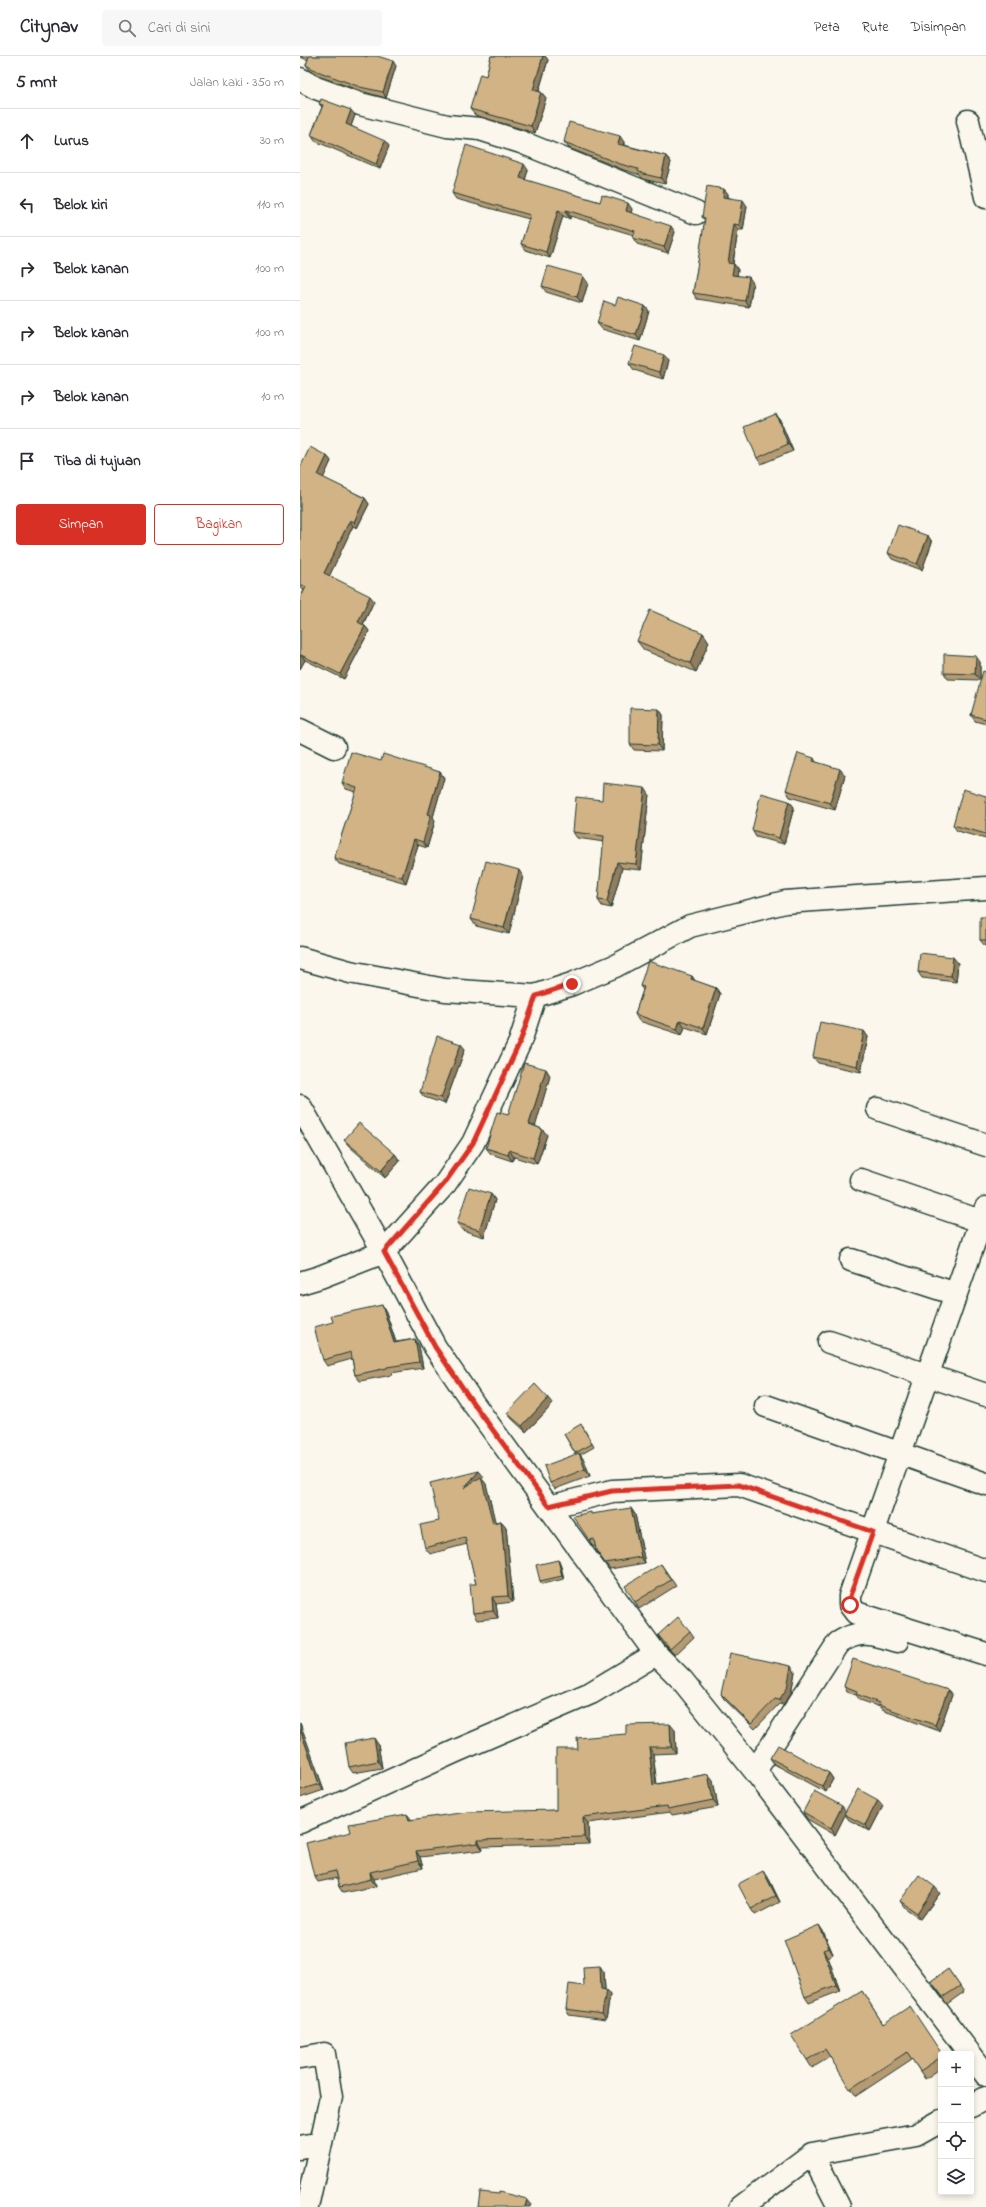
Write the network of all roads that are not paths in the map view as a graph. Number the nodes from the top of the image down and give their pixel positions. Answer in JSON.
{"nodes":[{"id":1,"x":300,"y":79,"type":"edge"},
{"id":2,"x":968,"y":121,"type":"dead end"},
{"id":3,"x":986,"y":197,"type":"edge"},
{"id":4,"x":696,"y":213,"type":"dead end"},
{"id":5,"x":300,"y":730,"type":"edge"},
{"id":6,"x":334,"y":747,"type":"dead end"},
{"id":7,"x":986,"y":888,"type":"edge"},
{"id":8,"x":300,"y":958,"type":"edge"},
{"id":9,"x":536,"y":996,"type":"junction"},
{"id":10,"x":300,"y":1106,"type":"edge"},
{"id":11,"x":878,"y":1109,"type":"dead end"},
{"id":12,"x":986,"y":1144,"type":"edge"},
{"id":13,"x":861,"y":1180,"type":"dead end"},
{"id":14,"x":984,"y":1217,"type":"edge"},
{"id":15,"x":384,"y":1252,"type":"junction"},
{"id":16,"x":851,"y":1260,"type":"dead end"},
{"id":17,"x":300,"y":1283,"type":"edge"},
{"id":18,"x":956,"y":1294,"type":"junction"},
{"id":19,"x":829,"y":1342,"type":"dead end"},
{"id":20,"x":928,"y":1375,"type":"junction"},
{"id":21,"x":986,"y":1395,"type":"edge"},
{"id":22,"x":766,"y":1406,"type":"dead end"},
{"id":23,"x":901,"y":1453,"type":"junction"},
{"id":24,"x":986,"y":1484,"type":"edge"},
{"id":25,"x":549,"y":1506,"type":"junction"},
{"id":26,"x":873,"y":1532,"type":"junction"},
{"id":27,"x":986,"y":1571,"type":"edge"},
{"id":28,"x":656,"y":1654,"type":"junction"},
{"id":29,"x":986,"y":1654,"type":"edge"},
{"id":30,"x":986,"y":1669,"type":"edge"},
{"id":31,"x":755,"y":1771,"type":"junction"},
{"id":32,"x":300,"y":1822,"type":"edge"},
{"id":33,"x":969,"y":2051,"type":"edge"},
{"id":34,"x":300,"y":2058,"type":"edge"},
{"id":35,"x":974,"y":2058,"type":"edge"},
{"id":36,"x":986,"y":2074,"type":"edge"},
{"id":37,"x":986,"y":2098,"type":"edge"},
{"id":38,"x":974,"y":2104,"type":"edge"},
{"id":39,"x":939,"y":2123,"type":"edge"},
{"id":40,"x":310,"y":2145,"type":"edge"},
{"id":41,"x":812,"y":2154,"type":"junction"},
{"id":42,"x":307,"y":2207,"type":"edge"},
{"id":43,"x":741,"y":2207,"type":"edge"},
{"id":44,"x":839,"y":2207,"type":"edge"}],
"edges":[{"from":1,"to":4,"type":"street"},
{"from":2,"to":3,"type":"street"},
{"from":5,"to":6,"type":"street"},
{"from":7,"to":9,"type":"street"},
{"from":8,"to":9,"type":"street"},
{"from":9,"to":15,"type":"street"},
{"from":10,"to":15,"type":"street"},
{"from":11,"to":12,"type":"street"},
{"from":13,"to":14,"type":"street"},
{"from":14,"to":18,"type":"street"},
{"from":15,"to":17,"type":"street"},
{"from":15,"to":25,"type":"street"},
{"from":16,"to":18,"type":"street"},
{"from":18,"to":20,"type":"street"},
{"from":19,"to":20,"type":"street"},
{"from":20,"to":21,"type":"street"},
{"from":20,"to":23,"type":"street"},
{"from":22,"to":23,"type":"street"},
{"from":23,"to":24,"type":"street"},
{"from":23,"to":26,"type":"street"},
{"from":25,"to":26,"type":"street"},
{"from":25,"to":28,"type":"street"},
{"from":26,"to":27,"type":"street"},
{"from":26,"to":29,"type":"street"},
{"from":28,"to":31,"type":"street"},
{"from":28,"to":32,"type":"street"},
{"from":30,"to":31,"type":"street"},
{"from":31,"to":33,"type":"street"},
{"from":34,"to":40,"type":"street"},
{"from":35,"to":36,"type":"street"},
{"from":37,"to":38,"type":"street"},
{"from":39,"to":41,"type":"street"},
{"from":40,"to":42,"type":"street"},
{"from":41,"to":43,"type":"street"},
{"from":41,"to":44,"type":"street"}]}
